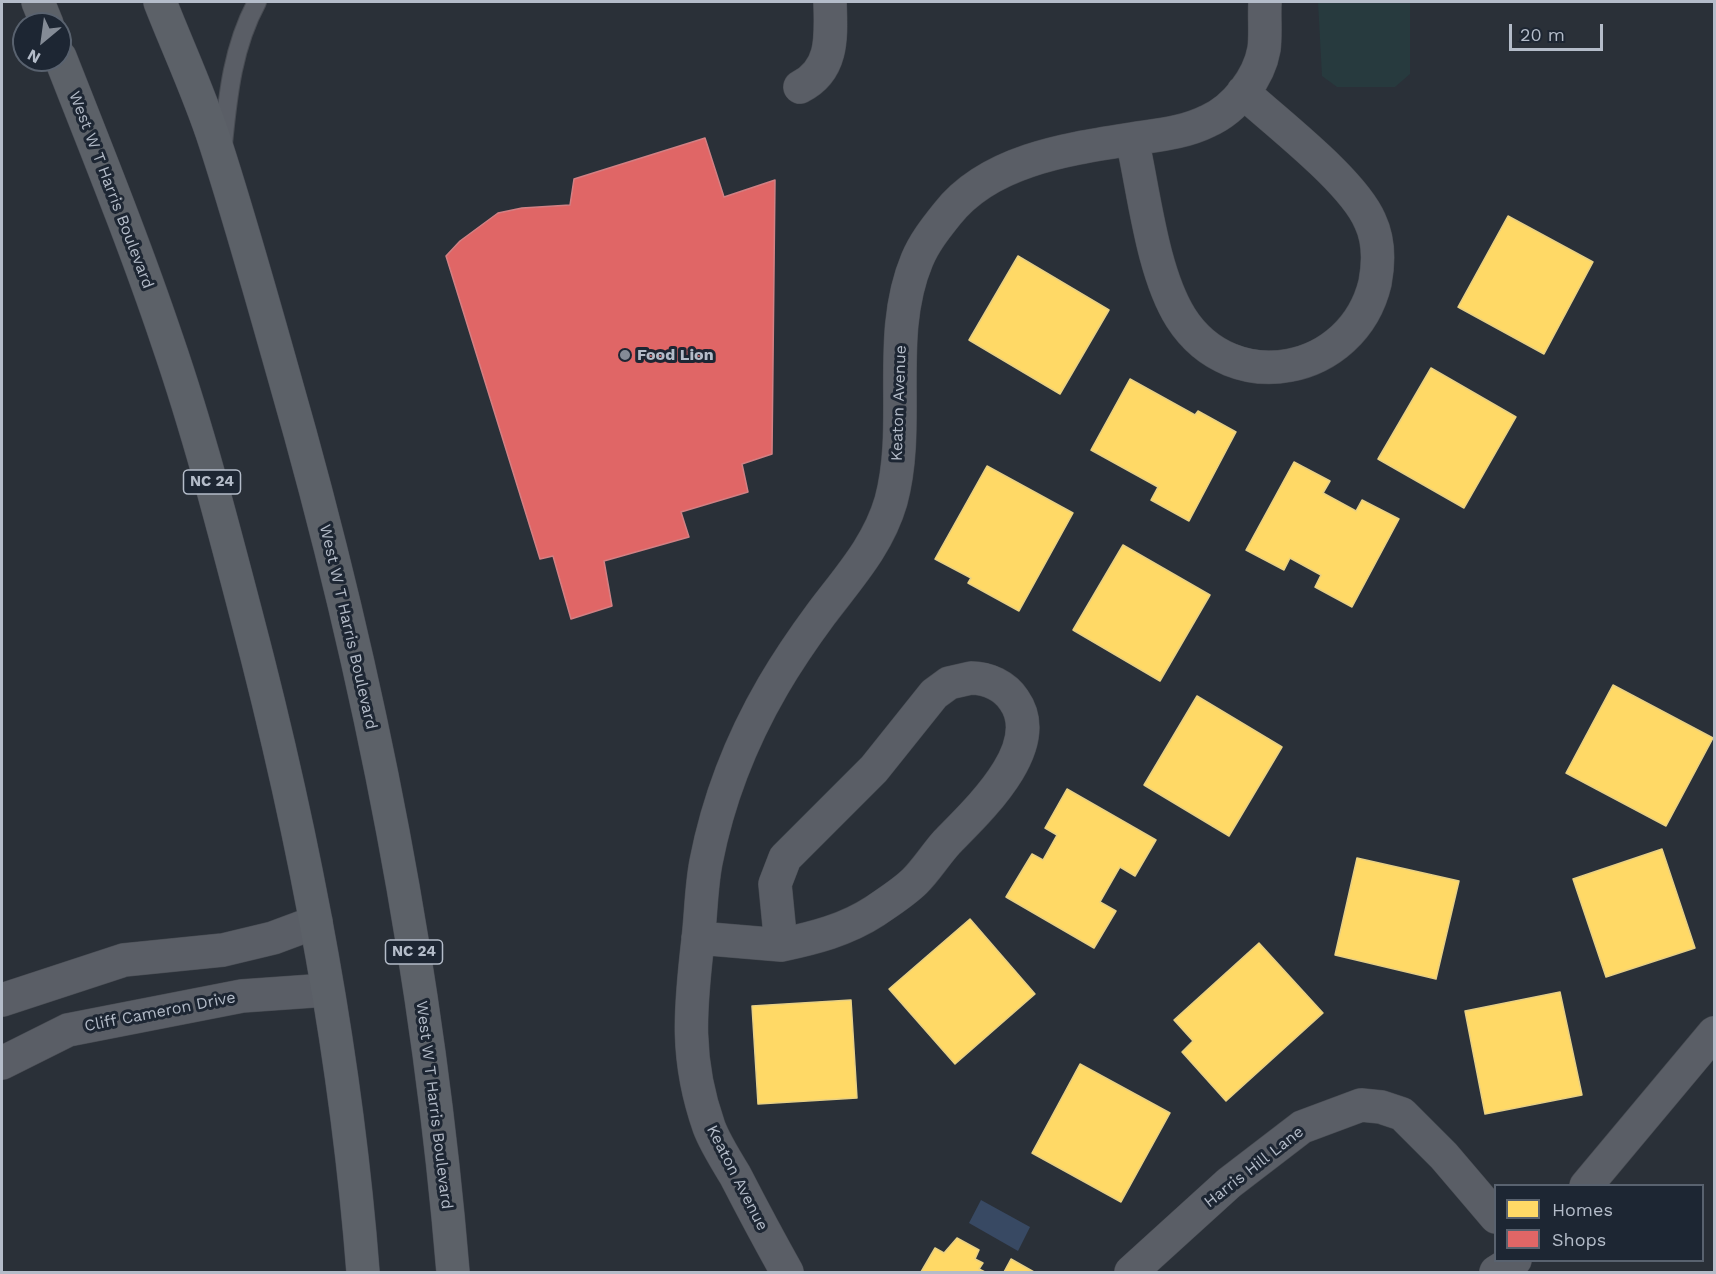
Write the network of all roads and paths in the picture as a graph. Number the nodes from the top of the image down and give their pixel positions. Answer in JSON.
{"nodes":[{"id":1,"x":160,"y":2,"type":"edge"},
{"id":2,"x":257,"y":2,"type":"edge"},
{"id":3,"x":830,"y":2,"type":"edge"},
{"id":4,"x":1265,"y":2,"type":"edge"},
{"id":5,"x":66,"y":72,"type":"edge"},
{"id":6,"x":800,"y":87,"type":"dead end"},
{"id":7,"x":1243,"y":92,"type":"junction"},
{"id":8,"x":1132,"y":139,"type":"junction"},
{"id":9,"x":221,"y":163,"type":"junction"},
{"id":10,"x":316,"y":922,"type":"junction"},
{"id":11,"x":698,"y":938,"type":"junction"},
{"id":12,"x":781,"y":945,"type":"junction"},
{"id":13,"x":327,"y":990,"type":"junction"},
{"id":14,"x":2,"y":1000,"type":"edge"},
{"id":15,"x":1714,"y":1033,"type":"edge"},
{"id":16,"x":2,"y":1063,"type":"edge"},
{"id":17,"x":1587,"y":1184,"type":"edge"},
{"id":18,"x":1494,"y":1214,"type":"edge"},
{"id":19,"x":1512,"y":1262,"type":"edge"},
{"id":20,"x":363,"y":1272,"type":"edge"},
{"id":21,"x":453,"y":1272,"type":"edge"},
{"id":22,"x":787,"y":1272,"type":"edge"},
{"id":23,"x":1131,"y":1272,"type":"edge"},
{"id":24,"x":1496,"y":1272,"type":"edge"}],
"edges":[{"from":1,"to":9,"type":"main road","name":"West W T Harris Boulevard","number":"NC 24"},
{"from":2,"to":9,"type":"lane"},
{"from":3,"to":6,"type":"street"},
{"from":4,"to":7,"type":"street","name":"Keaton Avenue"},
{"from":5,"to":10,"type":"main road","name":"West W T Harris Boulevard","number":"NC 24"},
{"from":7,"to":8,"type":"street","name":"Keaton Avenue"},
{"from":7,"to":8,"type":"street"},
{"from":8,"to":11,"type":"street","name":"Keaton Avenue"},
{"from":9,"to":21,"type":"main road","name":"West W T Harris Boulevard","number":"NC 24"},
{"from":10,"to":13,"type":"main road","name":"West W T Harris Boulevard","number":"NC 24"},
{"from":10,"to":14,"type":"street"},
{"from":11,"to":12,"type":"street"},
{"from":11,"to":22,"type":"street","name":"Keaton Avenue"},
{"from":12,"to":12,"type":"street"},
{"from":13,"to":16,"type":"street","name":"Cliff Cameron Drive"},
{"from":13,"to":20,"type":"main road","name":"West W T Harris Boulevard","number":"NC 24"},
{"from":15,"to":17,"type":"street"},
{"from":18,"to":23,"type":"street","name":"Harris Hill Lane"},
{"from":19,"to":24,"type":"street"}]}
